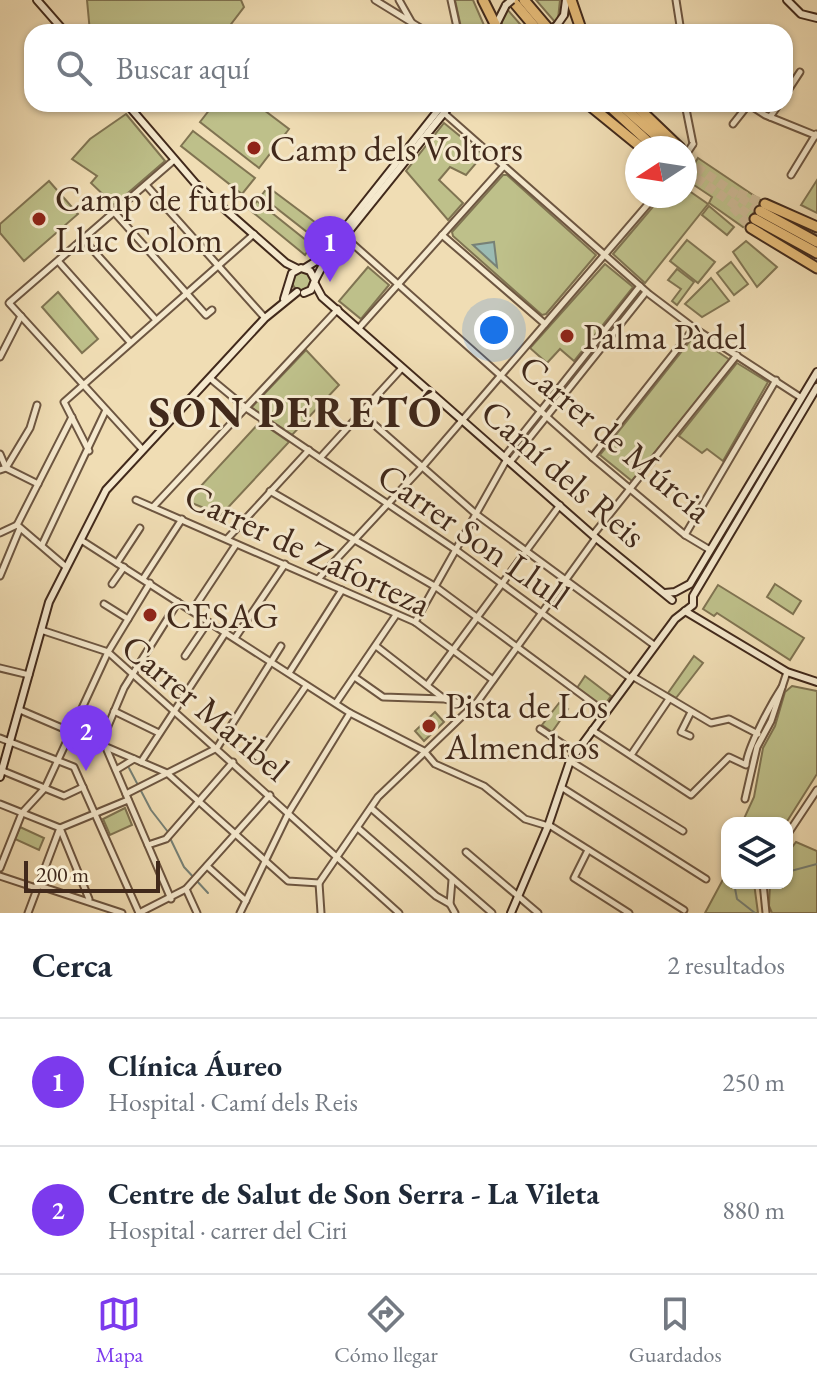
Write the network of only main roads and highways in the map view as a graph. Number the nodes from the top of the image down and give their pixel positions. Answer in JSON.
{"nodes":[{"id":1,"x":483,"y":0,"type":"edge"},
{"id":2,"x":524,"y":0,"type":"edge"},
{"id":3,"x":510,"y":2,"type":"edge"},
{"id":4,"x":566,"y":2,"type":"edge"},
{"id":5,"x":495,"y":24,"type":"edge"},
{"id":6,"x":531,"y":24,"type":"edge"},
{"id":7,"x":546,"y":24,"type":"edge"},
{"id":8,"x":576,"y":24,"type":"edge"},
{"id":9,"x":598,"y":112,"type":"edge"},
{"id":10,"x":616,"y":112,"type":"edge"},
{"id":11,"x":629,"y":112,"type":"edge"},
{"id":12,"x":642,"y":112,"type":"edge"},
{"id":13,"x":627,"y":136,"type":"edge"},
{"id":14,"x":642,"y":136,"type":"edge"},
{"id":15,"x":656,"y":136,"type":"edge"},
{"id":16,"x":667,"y":136,"type":"edge"},
{"id":17,"x":758,"y":215,"type":"junction"},
{"id":18,"x":817,"y":227,"type":"edge"},
{"id":19,"x":817,"y":242,"type":"edge"},
{"id":20,"x":817,"y":253,"type":"edge"},
{"id":21,"x":817,"y":269,"type":"edge"}],
"edges":[{"from":1,"to":5,"type":"highway"},
{"from":2,"to":7,"type":"highway"},
{"from":3,"to":6,"type":"highway"},
{"from":4,"to":8,"type":"highway"},
{"from":9,"to":13,"type":"highway"},
{"from":10,"to":14,"type":"highway"},
{"from":11,"to":15,"type":"highway"},
{"from":12,"to":16,"type":"highway"},
{"from":17,"to":18,"type":"highway"},
{"from":17,"to":19,"type":"highway"},
{"from":17,"to":20,"type":"highway"},
{"from":17,"to":21,"type":"highway"}]}
